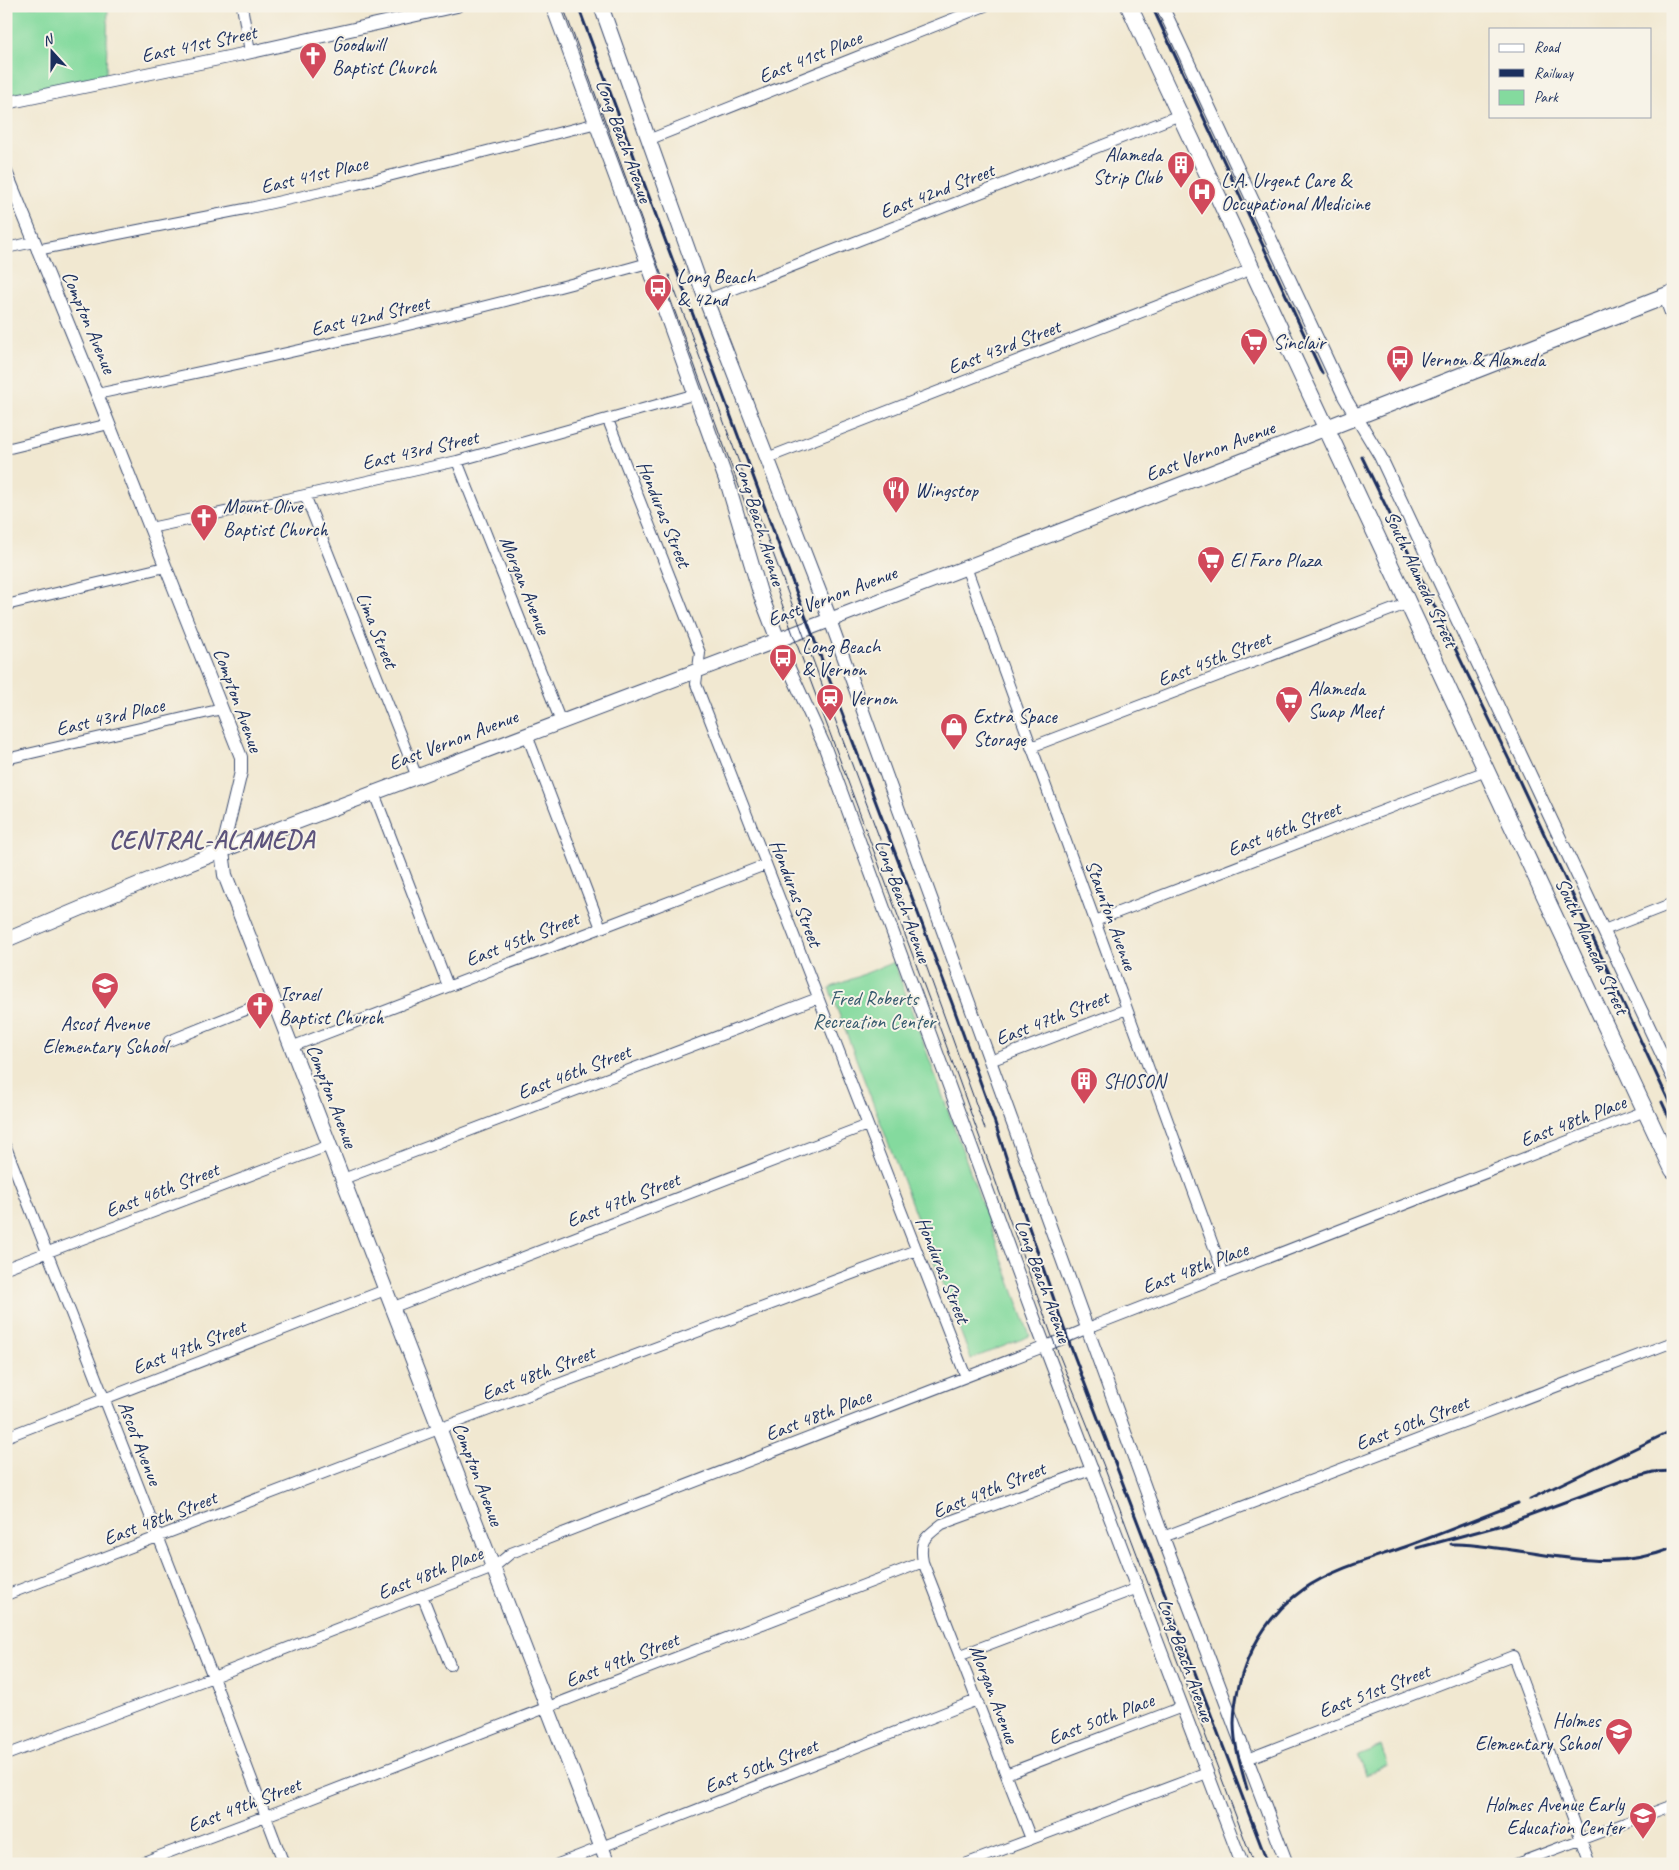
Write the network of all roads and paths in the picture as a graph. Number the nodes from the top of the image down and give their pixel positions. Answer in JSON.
{"nodes":[{"id":1,"x":242,"y":6,"type":"edge"},
{"id":2,"x":457,"y":6,"type":"edge"},
{"id":3,"x":553,"y":6,"type":"edge"},
{"id":4,"x":601,"y":6,"type":"edge"},
{"id":5,"x":985,"y":6,"type":"edge"},
{"id":6,"x":1129,"y":6,"type":"edge"},
{"id":7,"x":1162,"y":6,"type":"edge"},
{"id":8,"x":250,"y":52,"type":"junction"},
{"id":9,"x":6,"y":103,"type":"edge"},
{"id":10,"x":1180,"y":115,"type":"junction"},
{"id":11,"x":597,"y":123,"type":"junction"},
{"id":12,"x":648,"y":140,"type":"junction"},
{"id":13,"x":6,"y":172,"type":"edge"},
{"id":14,"x":36,"y":246,"type":"junction"},
{"id":15,"x":6,"y":248,"type":"edge"},
{"id":16,"x":648,"y":263,"type":"junction"},
{"id":17,"x":1252,"y":269,"type":"junction"},
{"id":18,"x":1668,"y":295,"type":"edge"},
{"id":19,"x":706,"y":300,"type":"junction"},
{"id":20,"x":1673,"y":321,"type":"edge"},
{"id":21,"x":98,"y":394,"type":"junction"},
{"id":22,"x":696,"y":394,"type":"junction"},
{"id":23,"x":1356,"y":416,"type":"junction"},
{"id":24,"x":608,"y":420,"type":"junction"},
{"id":25,"x":109,"y":424,"type":"junction"},
{"id":26,"x":1327,"y":428,"type":"junction"},
{"id":27,"x":6,"y":449,"type":"edge"},
{"id":28,"x":768,"y":458,"type":"junction"},
{"id":29,"x":457,"y":461,"type":"junction"},
{"id":30,"x":305,"y":495,"type":"junction"},
{"id":31,"x":150,"y":528,"type":"junction"},
{"id":32,"x":165,"y":567,"type":"junction"},
{"id":33,"x":966,"y":567,"type":"junction"},
{"id":34,"x":1408,"y":603,"type":"junction"},
{"id":35,"x":6,"y":605,"type":"edge"},
{"id":36,"x":830,"y":620,"type":"junction"},
{"id":37,"x":778,"y":640,"type":"junction"},
{"id":38,"x":697,"y":671,"type":"junction"},
{"id":39,"x":222,"y":710,"type":"junction"},
{"id":40,"x":561,"y":722,"type":"junction"},
{"id":41,"x":527,"y":735,"type":"junction"},
{"id":42,"x":1032,"y":747,"type":"junction"},
{"id":43,"x":6,"y":759,"type":"edge"},
{"id":44,"x":1486,"y":770,"type":"junction"},
{"id":45,"x":417,"y":777,"type":"junction"},
{"id":46,"x":374,"y":793,"type":"junction"},
{"id":47,"x":222,"y":851,"type":"junction"},
{"id":48,"x":765,"y":865,"type":"junction"},
{"id":49,"x":1673,"y":903,"type":"edge"},
{"id":50,"x":1095,"y":921,"type":"junction"},
{"id":51,"x":601,"y":928,"type":"junction"},
{"id":52,"x":1604,"y":930,"type":"junction"},
{"id":53,"x":6,"y":940,"type":"edge"},
{"id":54,"x":448,"y":986,"type":"junction"},
{"id":55,"x":818,"y":998,"type":"junction"},
{"id":56,"x":273,"y":999,"type":"junction"},
{"id":57,"x":1127,"y":1009,"type":"junction"},
{"id":58,"x":169,"y":1041,"type":"dead end"},
{"id":59,"x":291,"y":1047,"type":"junction"},
{"id":60,"x":990,"y":1061,"type":"junction"},
{"id":61,"x":1673,"y":1078,"type":"edge"},
{"id":62,"x":1646,"y":1111,"type":"junction"},
{"id":63,"x":867,"y":1125,"type":"junction"},
{"id":64,"x":330,"y":1145,"type":"junction"},
{"id":65,"x":6,"y":1147,"type":"edge"},
{"id":66,"x":1673,"y":1170,"type":"edge"},
{"id":67,"x":343,"y":1179,"type":"junction"},
{"id":68,"x":916,"y":1250,"type":"junction"},
{"id":69,"x":47,"y":1251,"type":"junction"},
{"id":70,"x":6,"y":1268,"type":"edge"},
{"id":71,"x":1224,"y":1275,"type":"junction"},
{"id":72,"x":384,"y":1290,"type":"junction"},
{"id":73,"x":391,"y":1308,"type":"junction"},
{"id":74,"x":1087,"y":1329,"type":"junction"},
{"id":75,"x":1673,"y":1342,"type":"edge"},
{"id":76,"x":1046,"y":1346,"type":"junction"},
{"id":77,"x":966,"y":1377,"type":"junction"},
{"id":78,"x":104,"y":1399,"type":"junction"},
{"id":79,"x":439,"y":1429,"type":"junction"},
{"id":80,"x":6,"y":1437,"type":"edge"},
{"id":81,"x":1093,"y":1469,"type":"junction"},
{"id":82,"x":1163,"y":1537,"type":"junction"},
{"id":83,"x":158,"y":1538,"type":"junction"},
{"id":84,"x":923,"y":1562,"type":"junction"},
{"id":85,"x":493,"y":1568,"type":"junction"},
{"id":86,"x":1138,"y":1588,"type":"junction"},
{"id":87,"x":6,"y":1595,"type":"edge"},
{"id":88,"x":422,"y":1595,"type":"junction"},
{"id":89,"x":961,"y":1655,"type":"junction"},
{"id":90,"x":450,"y":1665,"type":"dead end"},
{"id":91,"x":213,"y":1677,"type":"junction"},
{"id":92,"x":977,"y":1700,"type":"junction"},
{"id":93,"x":1182,"y":1707,"type":"junction"},
{"id":94,"x":548,"y":1708,"type":"junction"},
{"id":95,"x":6,"y":1755,"type":"edge"},
{"id":96,"x":1247,"y":1759,"type":"junction"},
{"id":97,"x":1207,"y":1773,"type":"junction"},
{"id":98,"x":1006,"y":1774,"type":"junction"},
{"id":99,"x":1673,"y":1805,"type":"edge"},
{"id":100,"x":266,"y":1816,"type":"junction"},
{"id":101,"x":1031,"y":1839,"type":"junction"},
{"id":102,"x":1581,"y":1839,"type":"junction"},
{"id":103,"x":602,"y":1847,"type":"junction"},
{"id":104,"x":138,"y":1864,"type":"edge"},
{"id":105,"x":284,"y":1864,"type":"edge"},
{"id":106,"x":558,"y":1864,"type":"edge"},
{"id":107,"x":608,"y":1864,"type":"edge"},
{"id":108,"x":965,"y":1864,"type":"edge"},
{"id":109,"x":1242,"y":1864,"type":"edge"},
{"id":110,"x":1287,"y":1864,"type":"edge"},
{"id":111,"x":1516,"y":1864,"type":"edge"},
{"id":112,"x":1590,"y":1864,"type":"edge"}],
"edges":[{"from":1,"to":8,"type":"street"},
{"from":2,"to":8,"type":"street","name":"East 41st Street"},
{"from":3,"to":11,"type":"main road","name":"Long Beach Avenue"},
{"from":4,"to":12,"type":"main road","name":"Long Beach Avenue"},
{"from":5,"to":12,"type":"street","name":"East 41st Place"},
{"from":6,"to":10,"type":"main road","name":"South Alameda Street"},
{"from":7,"to":23,"type":"street","name":"South Alameda Street"},
{"from":8,"to":9,"type":"street","name":"East 41st Street"},
{"from":10,"to":17,"type":"main road","name":"South Alameda Street"},
{"from":10,"to":19,"type":"street","name":"East 42nd Street"},
{"from":11,"to":14,"type":"street","name":"East 41st Place"},
{"from":11,"to":16,"type":"main road","name":"Long Beach Avenue"},
{"from":12,"to":19,"type":"main road","name":"Long Beach Avenue"},
{"from":13,"to":14,"type":"street","name":"Compton Avenue"},
{"from":14,"to":15,"type":"street","name":"East 41st Place"},
{"from":14,"to":21,"type":"street","name":"Compton Avenue"},
{"from":16,"to":21,"type":"street","name":"East 42nd Street"},
{"from":16,"to":22,"type":"main road","name":"Long Beach Avenue"},
{"from":17,"to":26,"type":"main road","name":"South Alameda Street"},
{"from":17,"to":28,"type":"street","name":"East 43rd Street"},
{"from":18,"to":20,"type":"street"},
{"from":18,"to":23,"type":"main road","name":"East Vernon Avenue"},
{"from":19,"to":28,"type":"main road","name":"Long Beach Avenue"},
{"from":21,"to":25,"type":"street","name":"Compton Avenue"},
{"from":22,"to":24,"type":"street","name":"East 43rd Street"},
{"from":22,"to":37,"type":"main road","name":"Long Beach Avenue"},
{"from":23,"to":26,"type":"main road","name":"East Vernon Avenue"},
{"from":23,"to":52,"type":"street","name":"South Alameda Street"},
{"from":24,"to":29,"type":"street","name":"East 43rd Street"},
{"from":24,"to":38,"type":"street","name":"Honduras Street"},
{"from":25,"to":27,"type":"street"},
{"from":25,"to":31,"type":"street","name":"Compton Avenue"},
{"from":26,"to":33,"type":"main road","name":"East Vernon Avenue"},
{"from":26,"to":34,"type":"main road","name":"South Alameda Street"},
{"from":28,"to":36,"type":"main road","name":"Long Beach Avenue"},
{"from":29,"to":30,"type":"street","name":"East 43rd Street"},
{"from":29,"to":40,"type":"street","name":"Morgan Avenue"},
{"from":30,"to":31,"type":"street","name":"East 43rd Street"},
{"from":30,"to":45,"type":"street","name":"Lima Street"},
{"from":31,"to":32,"type":"street","name":"Compton Avenue"},
{"from":32,"to":35,"type":"street"},
{"from":32,"to":39,"type":"street","name":"Compton Avenue"},
{"from":33,"to":36,"type":"main road","name":"East Vernon Avenue"},
{"from":33,"to":42,"type":"street","name":"Staunton Avenue"},
{"from":34,"to":42,"type":"street","name":"East 45th Street"},
{"from":34,"to":44,"type":"main road","name":"South Alameda Street"},
{"from":36,"to":37,"type":"main road","name":"East Vernon Avenue"},
{"from":36,"to":60,"type":"street","name":"Long Beach Avenue"},
{"from":37,"to":38,"type":"main road","name":"East Vernon Avenue"},
{"from":37,"to":76,"type":"street","name":"Long Beach Avenue"},
{"from":38,"to":40,"type":"main road","name":"East Vernon Avenue"},
{"from":38,"to":48,"type":"street","name":"Honduras Street"},
{"from":39,"to":43,"type":"street","name":"East 43rd Place"},
{"from":39,"to":47,"type":"street","name":"Compton Avenue"},
{"from":40,"to":41,"type":"main road","name":"East Vernon Avenue"},
{"from":41,"to":45,"type":"main road","name":"East Vernon Avenue"},
{"from":41,"to":51,"type":"street"},
{"from":42,"to":50,"type":"street","name":"Staunton Avenue"},
{"from":44,"to":50,"type":"street","name":"East 46th Street"},
{"from":44,"to":62,"type":"main road","name":"South Alameda Street"},
{"from":45,"to":46,"type":"main road","name":"East Vernon Avenue"},
{"from":46,"to":47,"type":"main road","name":"East Vernon Avenue"},
{"from":46,"to":54,"type":"street"},
{"from":47,"to":53,"type":"main road","name":"East Vernon Avenue"},
{"from":47,"to":56,"type":"main road","name":"Compton Avenue"},
{"from":48,"to":51,"type":"street","name":"East 45th Street"},
{"from":48,"to":55,"type":"street","name":"Honduras Street"},
{"from":49,"to":52,"type":"street"},
{"from":50,"to":57,"type":"street","name":"Staunton Avenue"},
{"from":51,"to":54,"type":"street","name":"East 45th Street"},
{"from":52,"to":61,"type":"street","name":"South Alameda Street"},
{"from":54,"to":59,"type":"street","name":"East 45th Street"},
{"from":55,"to":63,"type":"street","name":"Honduras Street"},
{"from":55,"to":67,"type":"street","name":"East 46th Street"},
{"from":56,"to":58,"type":"street"},
{"from":56,"to":59,"type":"main road","name":"Compton Avenue"},
{"from":57,"to":60,"type":"street","name":"East 47th Street"},
{"from":57,"to":71,"type":"street","name":"Staunton Avenue"},
{"from":59,"to":64,"type":"main road","name":"Compton Avenue"},
{"from":60,"to":74,"type":"street","name":"Long Beach Avenue"},
{"from":62,"to":66,"type":"main road","name":"South Alameda Street"},
{"from":62,"to":71,"type":"street","name":"East 48th Place"},
{"from":63,"to":68,"type":"street","name":"Honduras Street"},
{"from":63,"to":73,"type":"street","name":"East 47th Street"},
{"from":64,"to":67,"type":"main road","name":"Compton Avenue"},
{"from":64,"to":69,"type":"street","name":"East 46th Street"},
{"from":65,"to":69,"type":"street","name":"Ascot Avenue"},
{"from":67,"to":72,"type":"main road","name":"Compton Avenue"},
{"from":68,"to":77,"type":"street","name":"Honduras Street"},
{"from":68,"to":79,"type":"street","name":"East 48th Street"},
{"from":69,"to":70,"type":"street","name":"East 46th Street"},
{"from":69,"to":78,"type":"street","name":"Ascot Avenue"},
{"from":71,"to":74,"type":"street","name":"East 48th Place"},
{"from":72,"to":73,"type":"main road","name":"Compton Avenue"},
{"from":72,"to":78,"type":"street","name":"East 47th Street"},
{"from":73,"to":79,"type":"main road","name":"Compton Avenue"},
{"from":74,"to":76,"type":"street","name":"East 48th Place"},
{"from":74,"to":82,"type":"street","name":"Long Beach Avenue"},
{"from":75,"to":82,"type":"street","name":"East 50th Street"},
{"from":76,"to":77,"type":"street","name":"East 48th Place"},
{"from":76,"to":81,"type":"street","name":"Long Beach Avenue"},
{"from":77,"to":85,"type":"street","name":"East 48th Place"},
{"from":78,"to":80,"type":"street","name":"East 47th Street"},
{"from":78,"to":83,"type":"street","name":"Ascot Avenue"},
{"from":79,"to":83,"type":"street","name":"East 48th Street"},
{"from":79,"to":85,"type":"main road","name":"Compton Avenue"},
{"from":81,"to":84,"type":"street","name":"East 49th Street"},
{"from":81,"to":86,"type":"street","name":"Long Beach Avenue"},
{"from":82,"to":96,"type":"street","name":"Long Beach Avenue"},
{"from":83,"to":87,"type":"street","name":"East 48th Street"},
{"from":83,"to":91,"type":"street","name":"Ascot Avenue"},
{"from":84,"to":89,"type":"street","name":"Morgan Avenue"},
{"from":84,"to":94,"type":"street","name":"East 49th Street"},
{"from":85,"to":88,"type":"street","name":"East 48th Place"},
{"from":85,"to":94,"type":"main road","name":"Compton Avenue"},
{"from":86,"to":89,"type":"street"},
{"from":86,"to":93,"type":"street","name":"Long Beach Avenue"},
{"from":88,"to":90,"type":"street"},
{"from":88,"to":91,"type":"street","name":"East 48th Place"},
{"from":89,"to":92,"type":"street","name":"Morgan Avenue"},
{"from":91,"to":95,"type":"street","name":"East 48th Place"},
{"from":91,"to":100,"type":"street","name":"Ascot Avenue"},
{"from":92,"to":98,"type":"street","name":"Morgan Avenue"},
{"from":92,"to":103,"type":"street","name":"East 50th Street"},
{"from":93,"to":97,"type":"street","name":"Long Beach Avenue"},
{"from":93,"to":98,"type":"street","name":"East 50th Place"},
{"from":94,"to":100,"type":"street","name":"East 49th Street"},
{"from":94,"to":103,"type":"main road","name":"Compton Avenue"},
{"from":96,"to":102,"type":"street","name":"East 51st Street"},
{"from":96,"to":110,"type":"street","name":"Long Beach Avenue"},
{"from":97,"to":101,"type":"street"},
{"from":97,"to":109,"type":"street","name":"Long Beach Avenue"},
{"from":98,"to":101,"type":"street","name":"Morgan Avenue"},
{"from":99,"to":102,"type":"street"},
{"from":100,"to":104,"type":"street","name":"East 49th Street"},
{"from":100,"to":105,"type":"street","name":"Ascot Avenue"},
{"from":101,"to":108,"type":"street"},
{"from":102,"to":111,"type":"street"},
{"from":102,"to":112,"type":"street"},
{"from":103,"to":106,"type":"street","name":"East 50th Street"},
{"from":103,"to":107,"type":"main road","name":"Compton Avenue"}]}
